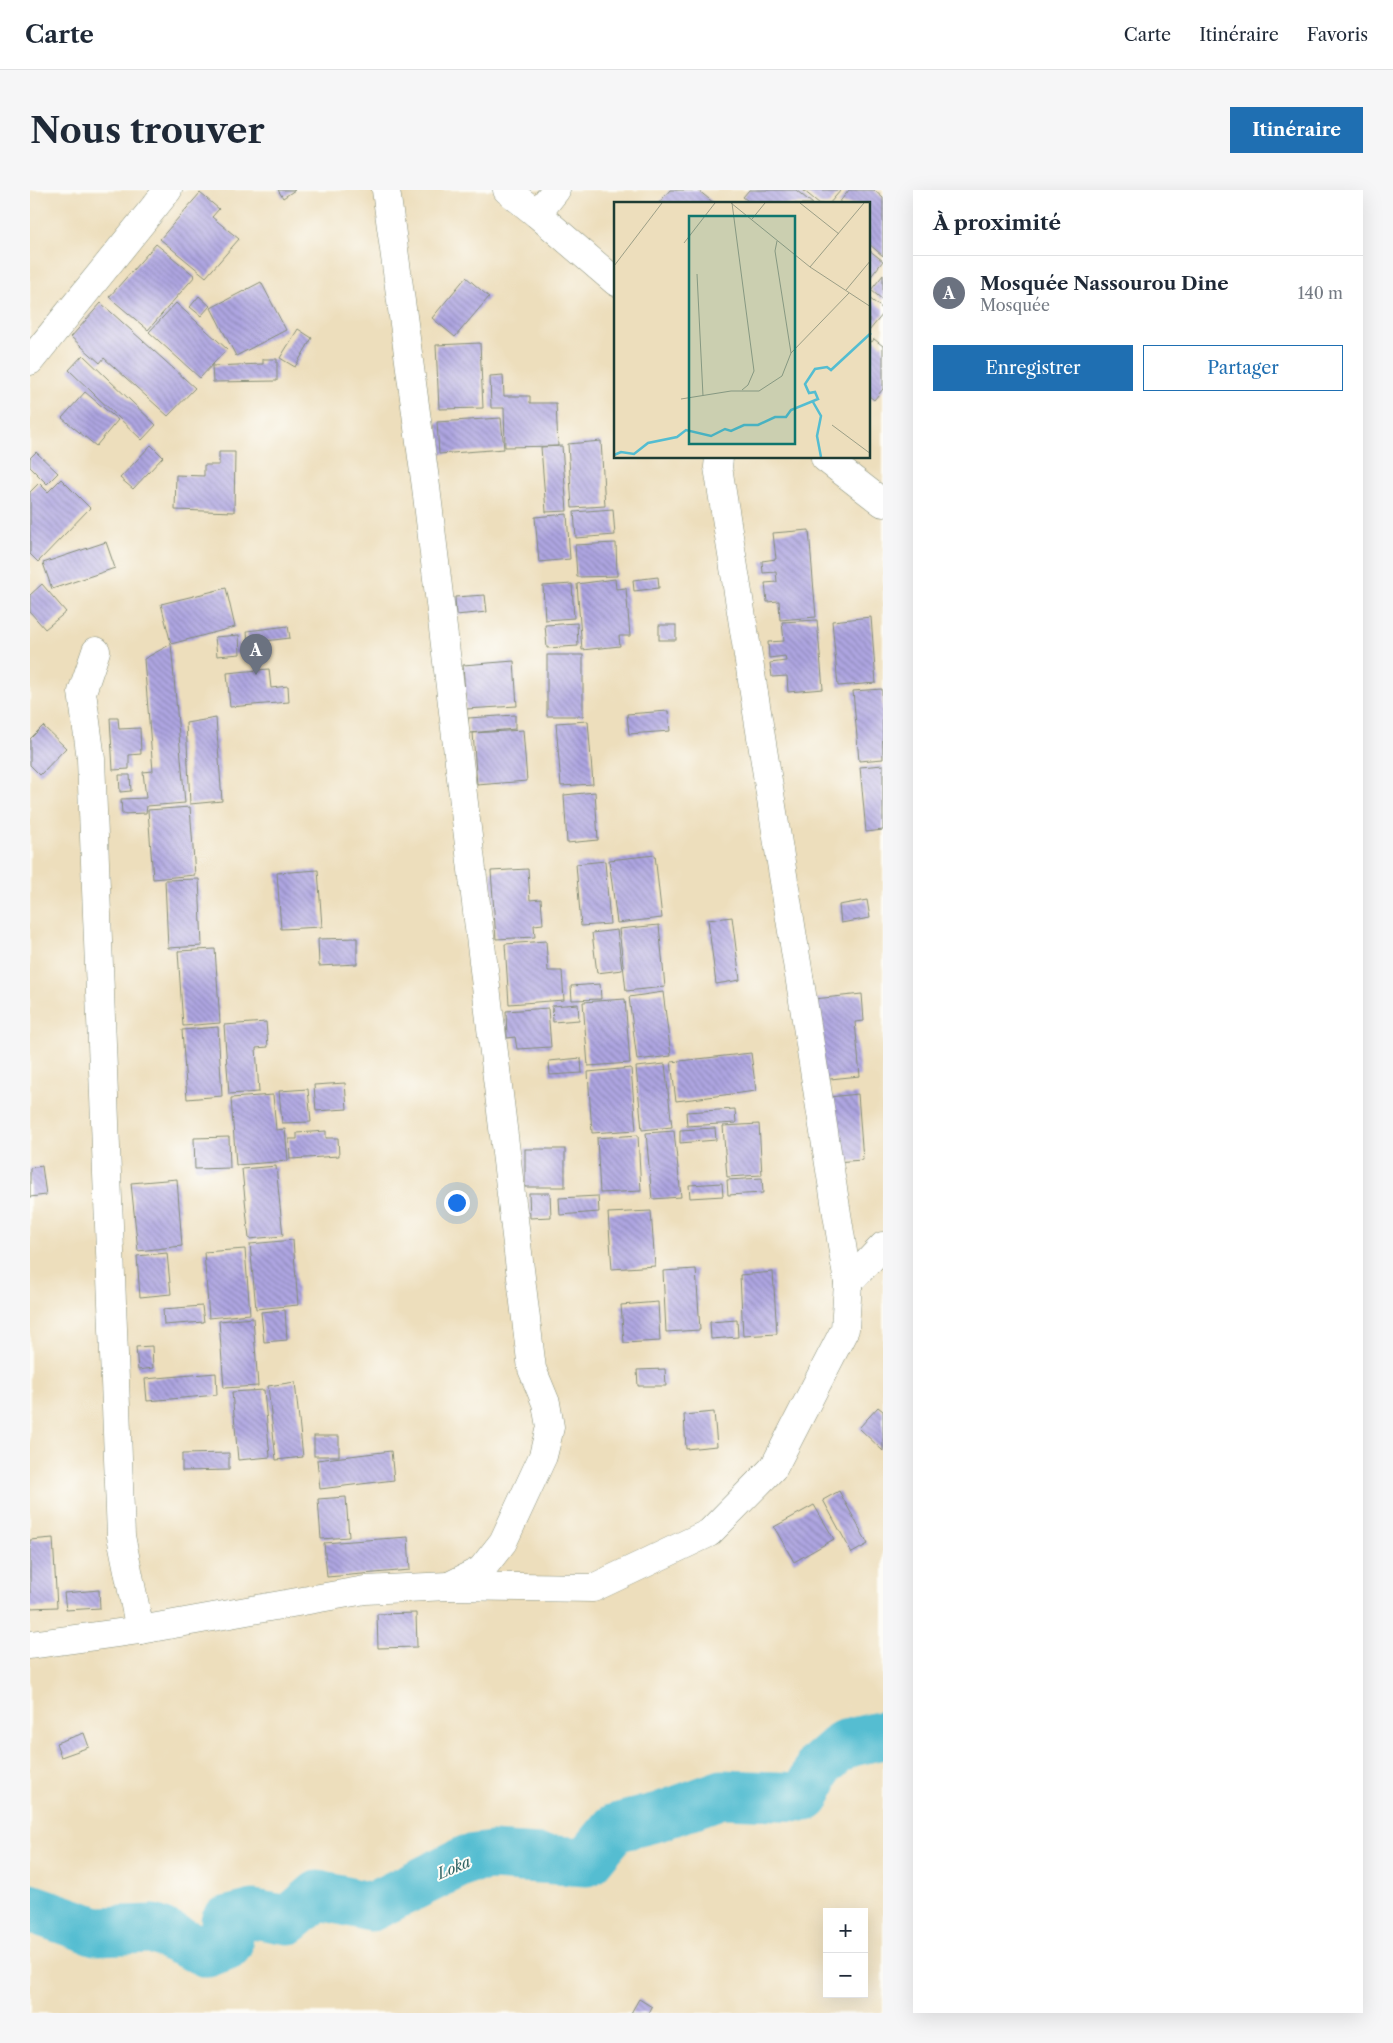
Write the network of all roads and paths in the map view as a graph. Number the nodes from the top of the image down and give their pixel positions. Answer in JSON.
{"nodes":[{"id":1,"x":168,"y":190,"type":"edge"},
{"id":2,"x":386,"y":190,"type":"edge"},
{"id":3,"x":507,"y":190,"type":"edge"},
{"id":4,"x":556,"y":190,"type":"edge"},
{"id":5,"x":537,"y":214,"type":"junction"},
{"id":6,"x":614,"y":280,"type":"edge"},
{"id":7,"x":30,"y":361,"type":"edge"},
{"id":8,"x":719,"y":459,"type":"edge"},
{"id":9,"x":826,"y":459,"type":"edge"},
{"id":10,"x":883,"y":503,"type":"edge"},
{"id":11,"x":96,"y":650,"type":"dead end"},
{"id":12,"x":883,"y":1246,"type":"edge"},
{"id":13,"x":848,"y":1283,"type":"junction"},
{"id":14,"x":448,"y":1586,"type":"junction"},
{"id":15,"x":140,"y":1630,"type":"junction"},
{"id":16,"x":30,"y":1646,"type":"edge"}],
"edges":[{"from":1,"to":7,"type":"street"},
{"from":2,"to":14,"type":"street"},
{"from":3,"to":5,"type":"street"},
{"from":4,"to":5,"type":"street"},
{"from":5,"to":6,"type":"street"},
{"from":8,"to":13,"type":"street"},
{"from":9,"to":10,"type":"street"},
{"from":11,"to":15,"type":"street"},
{"from":12,"to":13,"type":"street"},
{"from":13,"to":14,"type":"street"},
{"from":14,"to":15,"type":"street"},
{"from":15,"to":16,"type":"street"}]}
